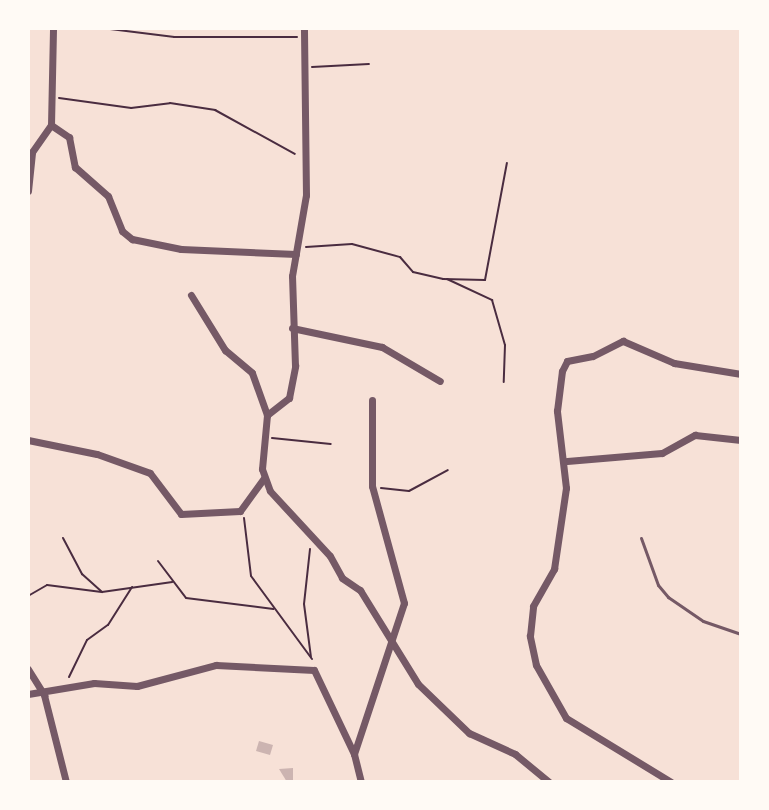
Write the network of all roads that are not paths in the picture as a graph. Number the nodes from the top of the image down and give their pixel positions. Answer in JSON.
{"nodes":[{"id":1,"x":53,"y":28,"type":"edge"},
{"id":2,"x":304,"y":32,"type":"edge"},
{"id":3,"x":51,"y":125,"type":"junction"},
{"id":4,"x":28,"y":191,"type":"edge"},
{"id":5,"x":296,"y":250,"type":"junction"},
{"id":6,"x":191,"y":295,"type":"dead end"},
{"id":7,"x":292,"y":328,"type":"junction"},
{"id":8,"x":741,"y":374,"type":"edge"},
{"id":9,"x":440,"y":381,"type":"dead end"},
{"id":10,"x":372,"y":400,"type":"dead end"},
{"id":11,"x":267,"y":415,"type":"junction"},
{"id":12,"x":28,"y":440,"type":"edge"},
{"id":13,"x":741,"y":440,"type":"edge"},
{"id":14,"x":567,"y":461,"type":"junction"},
{"id":15,"x":264,"y":478,"type":"junction"},
{"id":16,"x":641,"y":538,"type":"dead end"},
{"id":17,"x":741,"y":634,"type":"edge"},
{"id":18,"x":392,"y":647,"type":"junction"},
{"id":19,"x":28,"y":669,"type":"edge"},
{"id":20,"x":28,"y":694,"type":"edge"},
{"id":21,"x":44,"y":695,"type":"junction"},
{"id":22,"x":354,"y":754,"type":"junction"},
{"id":23,"x":66,"y":782,"type":"edge"},
{"id":24,"x":361,"y":782,"type":"edge"},
{"id":25,"x":549,"y":782,"type":"edge"},
{"id":26,"x":671,"y":782,"type":"edge"}],
"edges":[{"from":1,"to":3,"type":"street"},
{"from":2,"to":5,"type":"street"},
{"from":3,"to":4,"type":"street"},
{"from":3,"to":5,"type":"street"},
{"from":5,"to":7,"type":"street"},
{"from":6,"to":11,"type":"street"},
{"from":7,"to":9,"type":"street"},
{"from":7,"to":11,"type":"street"},
{"from":8,"to":14,"type":"street"},
{"from":10,"to":18,"type":"street"},
{"from":11,"to":15,"type":"street"},
{"from":12,"to":15,"type":"street"},
{"from":13,"to":14,"type":"street"},
{"from":14,"to":26,"type":"street"},
{"from":15,"to":18,"type":"street"},
{"from":16,"to":17,"type":"lane"},
{"from":18,"to":22,"type":"street"},
{"from":18,"to":25,"type":"street"},
{"from":19,"to":21,"type":"street"},
{"from":20,"to":21,"type":"street"},
{"from":21,"to":22,"type":"street"},
{"from":21,"to":23,"type":"street"},
{"from":22,"to":24,"type":"street"}]}
